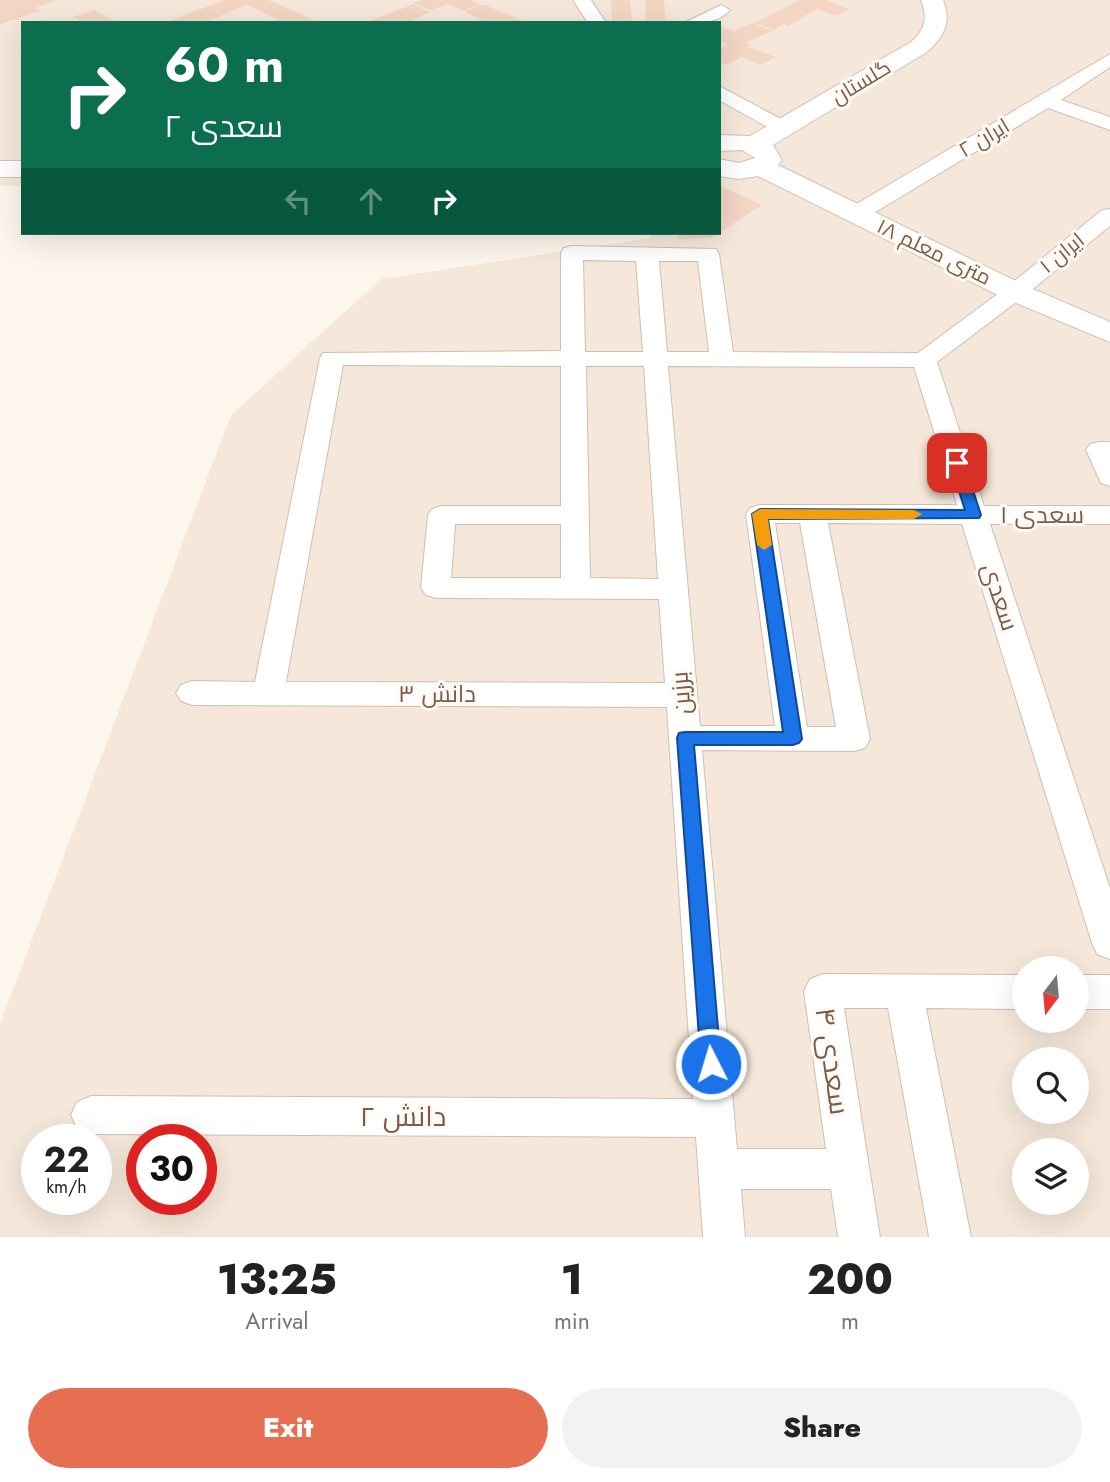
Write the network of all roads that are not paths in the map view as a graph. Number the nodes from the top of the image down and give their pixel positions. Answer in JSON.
{"nodes":[{"id":1,"x":582,"y":0,"type":"edge"},
{"id":2,"x":932,"y":0,"type":"edge"},
{"id":3,"x":721,"y":10,"type":"dead end"},
{"id":4,"x":596,"y":21,"type":"edge"},
{"id":5,"x":697,"y":21,"type":"edge"},
{"id":6,"x":1110,"y":59,"type":"edge"},
{"id":7,"x":721,"y":93,"type":"edge"},
{"id":8,"x":1046,"y":101,"type":"junction"},
{"id":9,"x":1110,"y":124,"type":"edge"},
{"id":10,"x":785,"y":130,"type":"junction"},
{"id":11,"x":721,"y":143,"type":"edge"},
{"id":12,"x":758,"y":156,"type":"junction"},
{"id":13,"x":721,"y":167,"type":"edge"},
{"id":14,"x":0,"y":169,"type":"edge"},
{"id":15,"x":21,"y":169,"type":"edge"},
{"id":16,"x":856,"y":214,"type":"junction"},
{"id":17,"x":1110,"y":215,"type":"edge"},
{"id":18,"x":1087,"y":232,"type":"junction"},
{"id":19,"x":1110,"y":241,"type":"edge"},
{"id":20,"x":647,"y":254,"type":"junction"},
{"id":21,"x":1015,"y":292,"type":"junction"},
{"id":22,"x":1110,"y":333,"type":"edge"},
{"id":23,"x":573,"y":359,"type":"junction"},
{"id":24,"x":655,"y":359,"type":"junction"},
{"id":25,"x":722,"y":359,"type":"junction"},
{"id":26,"x":924,"y":360,"type":"junction"},
{"id":27,"x":1110,"y":450,"type":"edge"},
{"id":28,"x":1110,"y":477,"type":"edge"},
{"id":29,"x":812,"y":514,"type":"junction"},
{"id":30,"x":575,"y":515,"type":"junction"},
{"id":31,"x":974,"y":515,"type":"junction"},
{"id":32,"x":1110,"y":515,"type":"edge"},
{"id":33,"x":576,"y":588,"type":"junction"},
{"id":34,"x":673,"y":589,"type":"junction"},
{"id":35,"x":192,"y":693,"type":"dead end"},
{"id":36,"x":268,"y":693,"type":"junction"},
{"id":37,"x":682,"y":695,"type":"junction"},
{"id":38,"x":685,"y":738,"type":"junction"},
{"id":39,"x":793,"y":739,"type":"junction"},
{"id":40,"x":1110,"y":943,"type":"edge"},
{"id":41,"x":904,"y":991,"type":"junction"},
{"id":42,"x":1012,"y":992,"type":"edge"},
{"id":43,"x":1089,"y":992,"type":"edge"},
{"id":44,"x":1110,"y":992,"type":"edge"},
{"id":45,"x":91,"y":1115,"type":"dead end"},
{"id":46,"x":715,"y":1118,"type":"junction"},
{"id":47,"x":719,"y":1169,"type":"junction"},
{"id":48,"x":849,"y":1169,"type":"junction"},
{"id":49,"x":724,"y":1237,"type":"edge"},
{"id":50,"x":859,"y":1237,"type":"edge"},
{"id":51,"x":950,"y":1237,"type":"edge"}],
"edges":[{"from":1,"to":4,"type":"street"},
{"from":2,"to":10,"type":"street","name":"گلستان"},
{"from":3,"to":5,"type":"street"},
{"from":6,"to":8,"type":"street","name":"ایران ۲"},
{"from":7,"to":10,"type":"street"},
{"from":8,"to":9,"type":"street"},
{"from":8,"to":16,"type":"street","name":"ایران ۲"},
{"from":10,"to":12,"type":"street","name":"گلستان"},
{"from":11,"to":12,"type":"street"},
{"from":12,"to":13,"type":"street"},
{"from":12,"to":16,"type":"street","name":"۱۸ متری معلم"},
{"from":14,"to":15,"type":"street"},
{"from":16,"to":21,"type":"street","name":"۱۸ متری معلم"},
{"from":17,"to":18,"type":"street","name":"ایران ۱"},
{"from":18,"to":19,"type":"street"},
{"from":18,"to":21,"type":"street","name":"ایران ۱"},
{"from":20,"to":23,"type":"street"},
{"from":20,"to":24,"type":"street","name":"برزین"},
{"from":20,"to":25,"type":"street"},
{"from":21,"to":22,"type":"street","name":"۱۸ متری معلم"},
{"from":21,"to":26,"type":"street"},
{"from":23,"to":24,"type":"street"},
{"from":23,"to":30,"type":"street"},
{"from":23,"to":36,"type":"street"},
{"from":24,"to":25,"type":"street"},
{"from":24,"to":34,"type":"street","name":"برزین"},
{"from":25,"to":26,"type":"street"},
{"from":26,"to":31,"type":"street","name":"سعدی"},
{"from":27,"to":28,"type":"street"},
{"from":29,"to":31,"type":"street","name":"سعدی ۱"},
{"from":29,"to":39,"type":"street","name":"سعدی ۱"},
{"from":29,"to":39,"type":"street"},
{"from":30,"to":33,"type":"street"},
{"from":30,"to":33,"type":"street"},
{"from":31,"to":32,"type":"street","name":"سعدی ۱"},
{"from":31,"to":40,"type":"street","name":"سعدی"},
{"from":33,"to":34,"type":"street"},
{"from":34,"to":37,"type":"street","name":"برزین"},
{"from":35,"to":36,"type":"street","name":"دانش ۳"},
{"from":36,"to":37,"type":"street","name":"دانش ۳"},
{"from":37,"to":38,"type":"street","name":"برزین"},
{"from":38,"to":39,"type":"street"},
{"from":38,"to":46,"type":"street","name":"برزین"},
{"from":41,"to":42,"type":"street","name":"سعدی ۴"},
{"from":41,"to":48,"type":"street","name":"سعدی ۴"},
{"from":41,"to":51,"type":"street"},
{"from":43,"to":44,"type":"street"},
{"from":45,"to":46,"type":"street","name":"دانش ۲"},
{"from":46,"to":47,"type":"street","name":"برزین"},
{"from":47,"to":48,"type":"street"},
{"from":47,"to":49,"type":"street","name":"برزین"},
{"from":48,"to":50,"type":"street","name":"سعدی ۴"}]}
